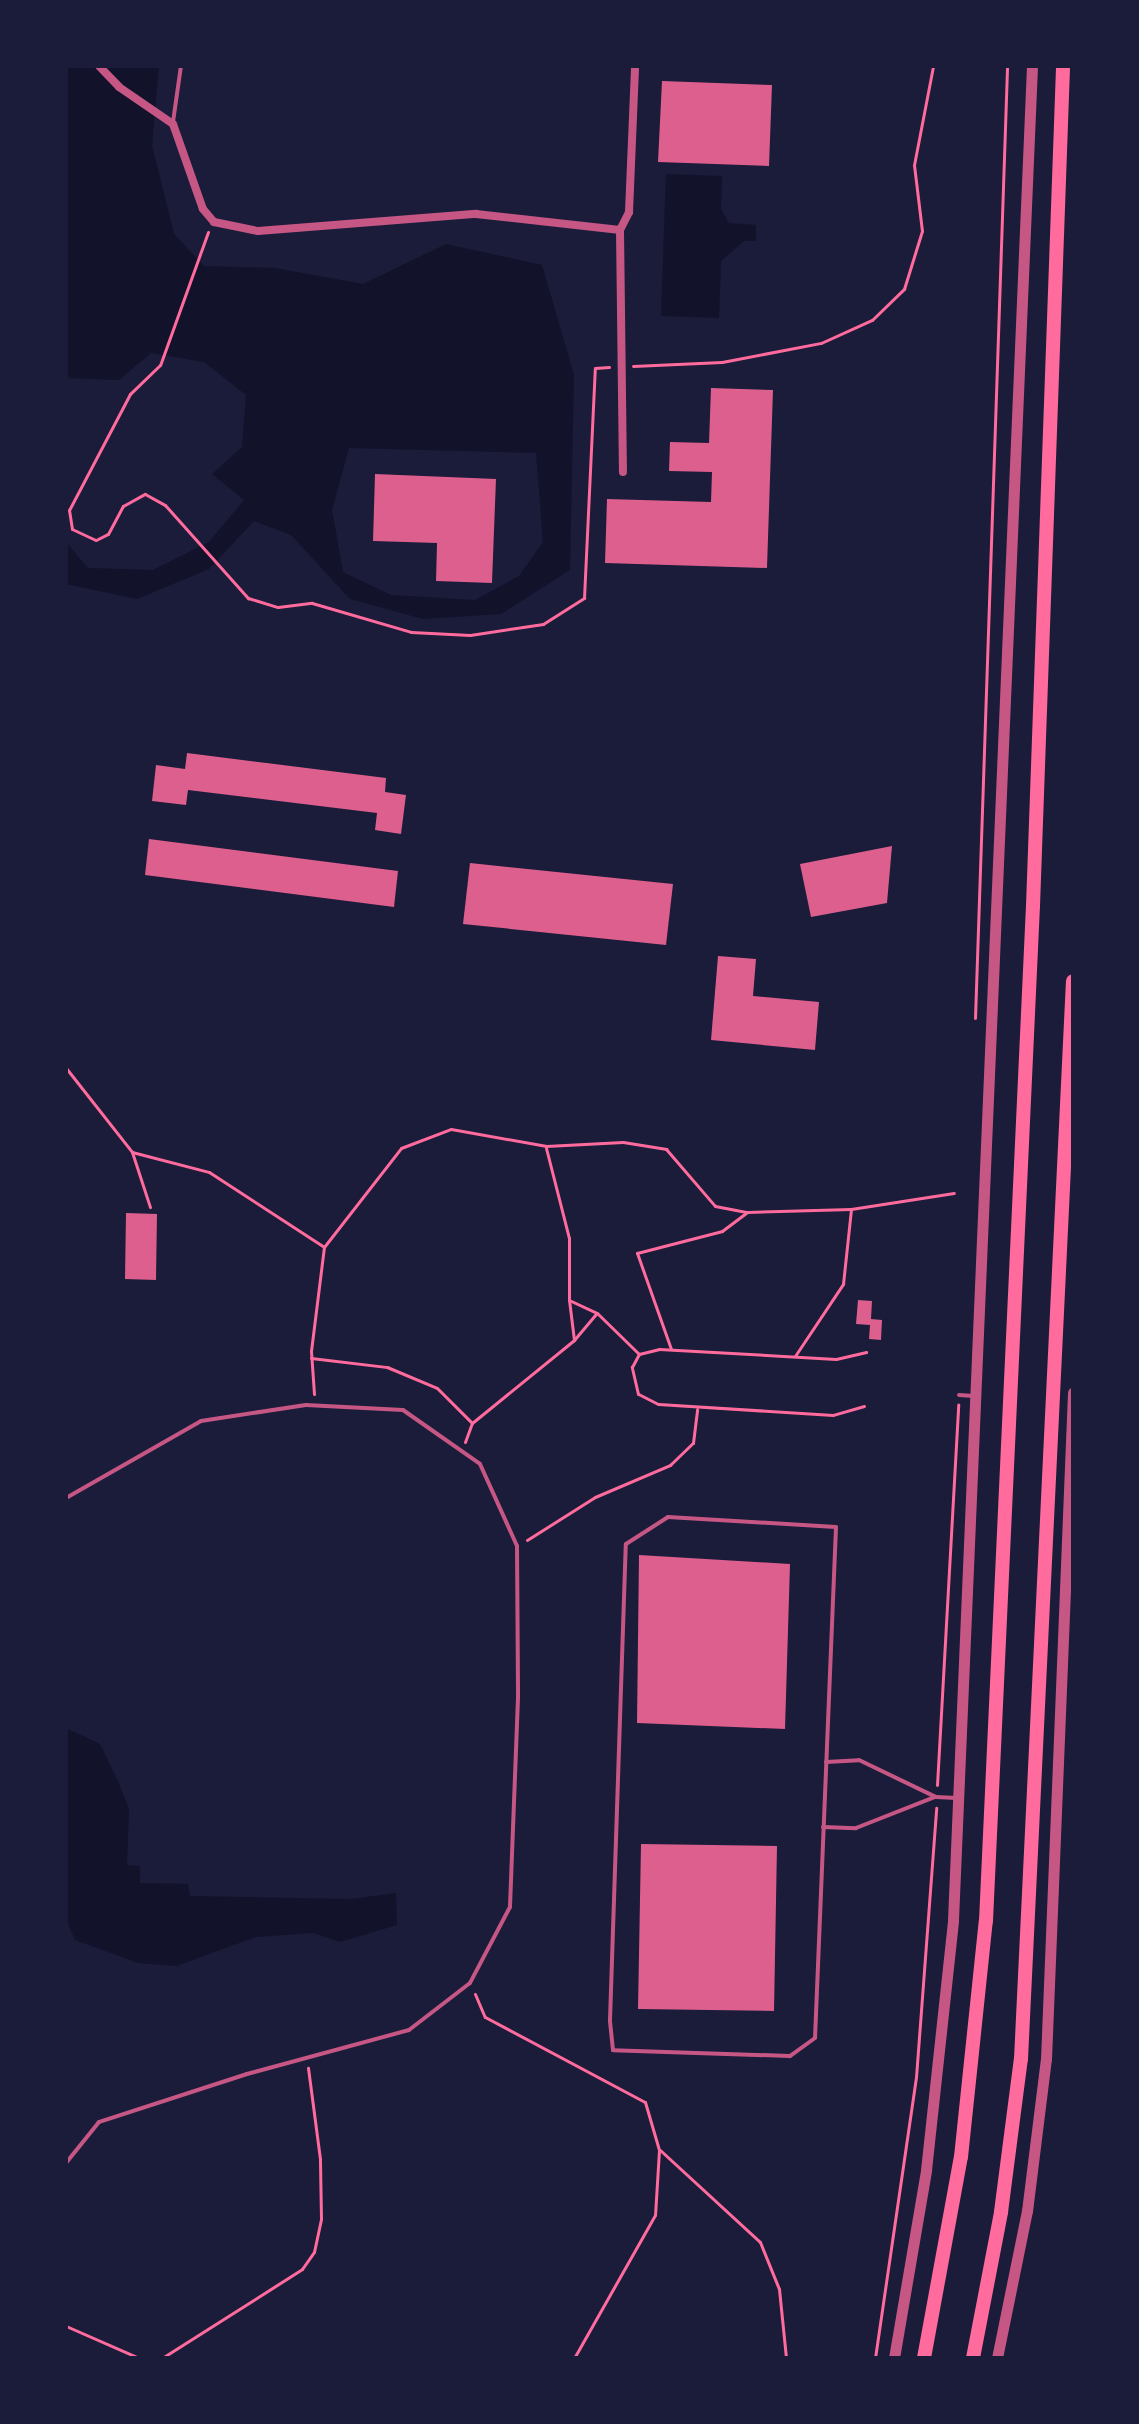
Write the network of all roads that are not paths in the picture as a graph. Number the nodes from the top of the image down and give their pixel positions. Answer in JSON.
{"nodes":[{"id":1,"x":99,"y":66,"type":"edge"},
{"id":2,"x":181,"y":66,"type":"edge"},
{"id":3,"x":635,"y":66,"type":"edge"},
{"id":4,"x":1032,"y":66,"type":"edge"},
{"id":5,"x":1063,"y":66,"type":"edge"},
{"id":6,"x":173,"y":124,"type":"junction"},
{"id":7,"x":620,"y":230,"type":"junction"},
{"id":8,"x":623,"y":472,"type":"dead end"},
{"id":9,"x":1073,"y":981,"type":"edge"},
{"id":10,"x":1073,"y":1393,"type":"edge"},
{"id":11,"x":959,"y":1395,"type":"road end"},
{"id":12,"x":977,"y":1397,"type":"junction"},
{"id":13,"x":1073,"y":1400,"type":"edge"},
{"id":14,"x":66,"y":1498,"type":"edge"},
{"id":15,"x":826,"y":1762,"type":"junction"},
{"id":16,"x":936,"y":1797,"type":"junction"},
{"id":17,"x":959,"y":1798,"type":"junction"},
{"id":18,"x":823,"y":1827,"type":"junction"},
{"id":19,"x":66,"y":2163,"type":"edge"},
{"id":20,"x":894,"y":2358,"type":"edge"},
{"id":21,"x":924,"y":2358,"type":"edge"},
{"id":22,"x":973,"y":2358,"type":"edge"},
{"id":23,"x":997,"y":2358,"type":"edge"}],
"edges":[{"from":1,"to":6,"type":"street"},
{"from":2,"to":6,"type":"lane"},
{"from":3,"to":7,"type":"street"},
{"from":4,"to":12,"type":"street"},
{"from":5,"to":21,"type":"main road"},
{"from":6,"to":7,"type":"street"},
{"from":7,"to":8,"type":"street"},
{"from":9,"to":22,"type":"main road"},
{"from":10,"to":13,"type":"street"},
{"from":11,"to":12,"type":"lane"},
{"from":12,"to":17,"type":"street"},
{"from":13,"to":23,"type":"street"},
{"from":14,"to":19,"type":"lane"},
{"from":15,"to":16,"type":"lane"},
{"from":15,"to":18,"type":"lane"},
{"from":15,"to":18,"type":"lane"},
{"from":16,"to":17,"type":"lane"},
{"from":16,"to":18,"type":"lane"},
{"from":17,"to":20,"type":"street"}]}
